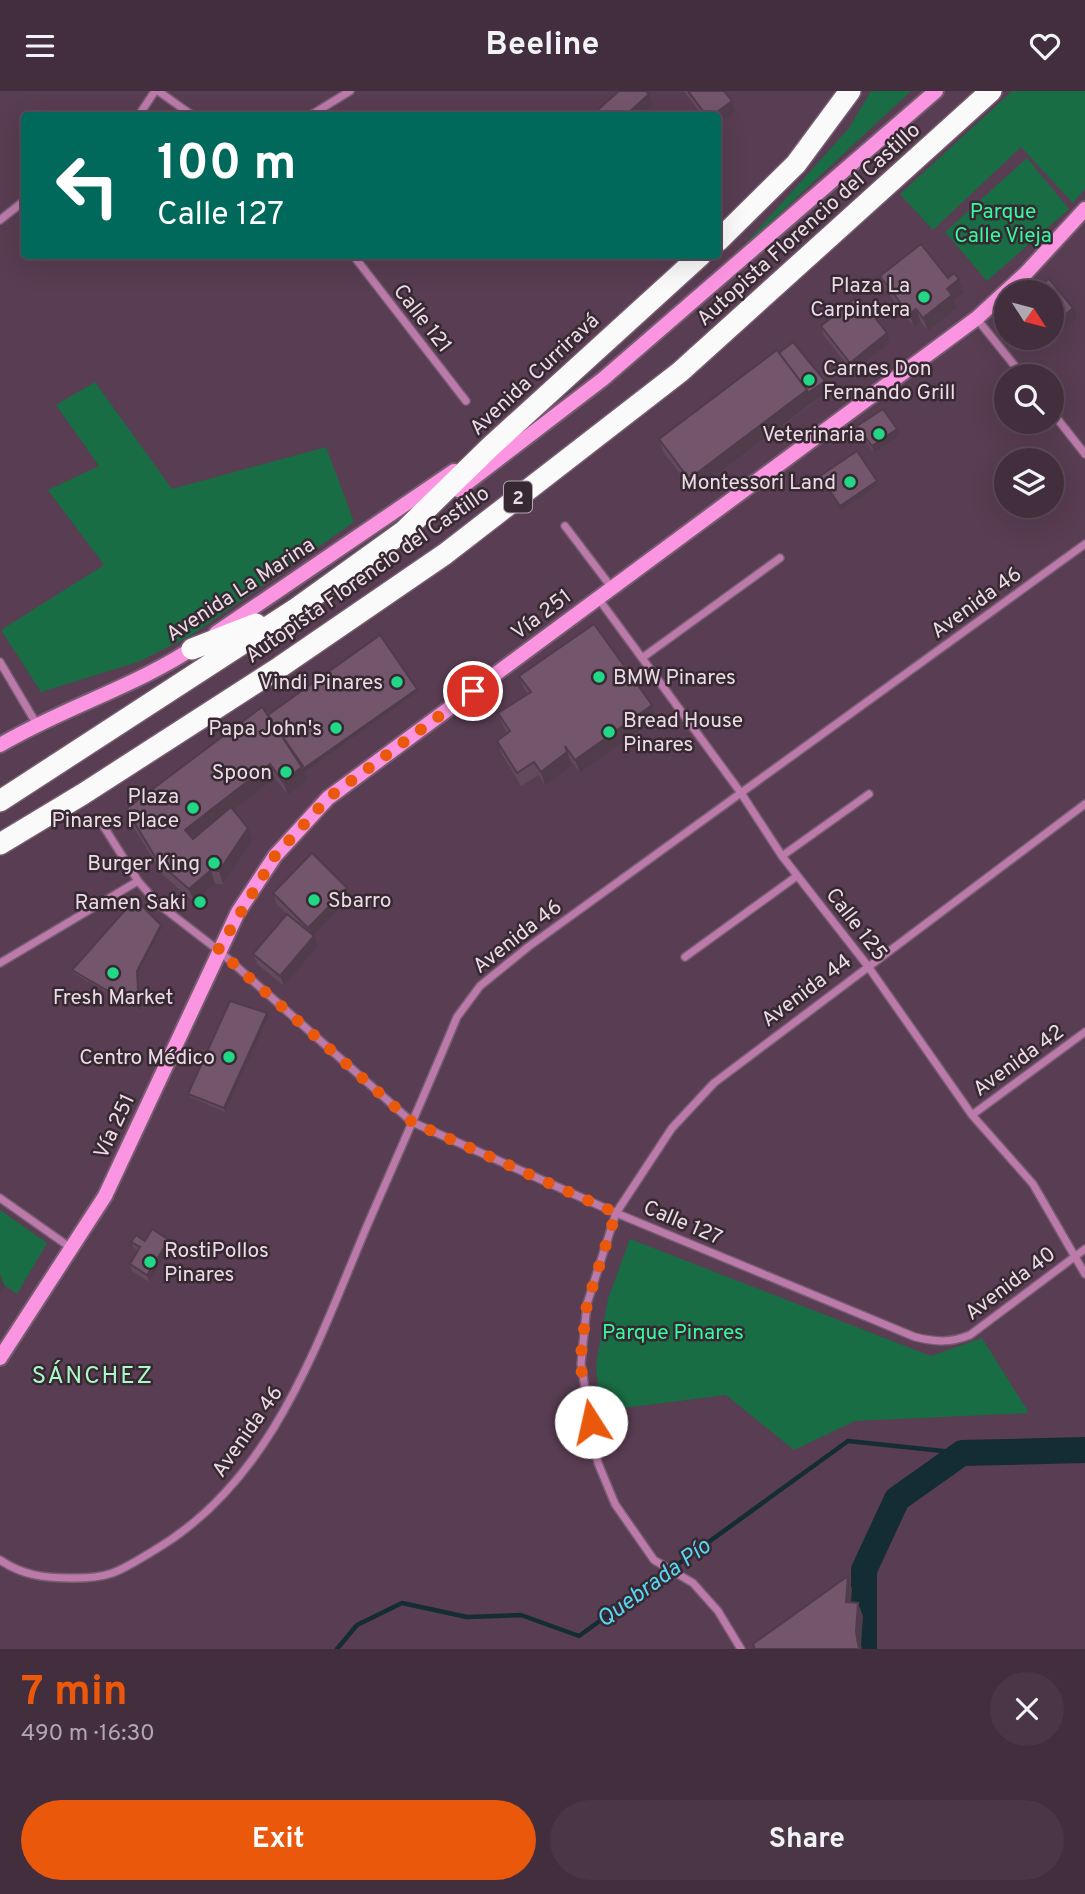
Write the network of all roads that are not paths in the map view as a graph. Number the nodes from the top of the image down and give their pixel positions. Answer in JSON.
{"nodes":[{"id":1,"x":156,"y":91,"type":"edge"},
{"id":2,"x":351,"y":91,"type":"edge"},
{"id":3,"x":850,"y":91,"type":"edge"},
{"id":4,"x":936,"y":91,"type":"edge"},
{"id":5,"x":991,"y":91,"type":"edge"},
{"id":6,"x":141,"y":112,"type":"edge"},
{"id":7,"x":188,"y":112,"type":"edge"},
{"id":8,"x":316,"y":112,"type":"edge"},
{"id":9,"x":21,"y":203,"type":"edge"},
{"id":10,"x":1085,"y":209,"type":"edge"},
{"id":11,"x":0,"y":220,"type":"edge"},
{"id":12,"x":721,"y":238,"type":"edge"},
{"id":13,"x":356,"y":259,"type":"edge"},
{"id":14,"x":697,"y":259,"type":"edge"},
{"id":15,"x":977,"y":318,"type":"junction"},
{"id":16,"x":1013,"y":364,"type":"edge"},
{"id":17,"x":466,"y":401,"type":"dead end"},
{"id":18,"x":1064,"y":427,"type":"edge"},
{"id":19,"x":490,"y":447,"type":"junction"},
{"id":20,"x":1085,"y":454,"type":"edge"},
{"id":21,"x":565,"y":526,"type":"dead end"},
{"id":22,"x":404,"y":531,"type":"junction"},
{"id":23,"x":1085,"y":544,"type":"edge"},
{"id":24,"x":780,"y":558,"type":"dead end"},
{"id":25,"x":611,"y":588,"type":"junction"},
{"id":26,"x":598,"y":598,"type":"junction"},
{"id":27,"x":297,"y":608,"type":"junction"},
{"id":28,"x":192,"y":649,"type":"junction"},
{"id":29,"x":642,"y":658,"type":"junction"},
{"id":30,"x":0,"y":662,"type":"edge"},
{"id":31,"x":36,"y":723,"type":"junction"},
{"id":32,"x":0,"y":745,"type":"edge"},
{"id":33,"x":741,"y":793,"type":"junction"},
{"id":34,"x":869,"y":794,"type":"dead end"},
{"id":35,"x":0,"y":801,"type":"edge"},
{"id":36,"x":1085,"y":804,"type":"edge"},
{"id":37,"x":104,"y":827,"type":"dead end"},
{"id":38,"x":0,"y":844,"type":"edge"},
{"id":39,"x":782,"y":856,"type":"junction"},
{"id":40,"x":797,"y":876,"type":"junction"},
{"id":41,"x":138,"y":881,"type":"junction"},
{"id":42,"x":218,"y":950,"type":"junction"},
{"id":43,"x":685,"y":957,"type":"dead end"},
{"id":44,"x":0,"y":963,"type":"edge"},
{"id":45,"x":867,"y":965,"type":"junction"},
{"id":46,"x":1085,"y":1032,"type":"edge"},
{"id":47,"x":972,"y":1115,"type":"junction"},
{"id":48,"x":412,"y":1122,"type":"junction"},
{"id":49,"x":0,"y":1198,"type":"edge"},
{"id":50,"x":616,"y":1213,"type":"junction"},
{"id":51,"x":72,"y":1249,"type":"junction"},
{"id":52,"x":1085,"y":1249,"type":"edge"},
{"id":53,"x":1075,"y":1256,"type":"junction"},
{"id":54,"x":1085,"y":1274,"type":"edge"},
{"id":55,"x":953,"y":1342,"type":"joint"},
{"id":56,"x":0,"y":1358,"type":"edge"},
{"id":57,"x":0,"y":1560,"type":"edge"},
{"id":58,"x":741,"y":1649,"type":"edge"}],
"edges":[{"from":1,"to":6,"type":"street"},
{"from":1,"to":7,"type":"street"},
{"from":2,"to":8,"type":"street"},
{"from":3,"to":12,"type":"highway"},
{"from":4,"to":22,"type":"main road","name":"Autopista Florencio del Castillo"},
{"from":5,"to":38,"type":"highway","name":"Autopista Florencio del Castillo","number":"2"},
{"from":9,"to":11,"type":"street"},
{"from":10,"to":15,"type":"main road","name":"Vía 251"},
{"from":13,"to":17,"type":"street","name":"Calle 121"},
{"from":14,"to":19,"type":"highway","name":"Avenida Curriravá"},
{"from":15,"to":16,"type":"street"},
{"from":15,"to":25,"type":"main road","name":"Vía 251"},
{"from":18,"to":20,"type":"street"},
{"from":19,"to":22,"type":"highway","name":"Avenida Curriravá"},
{"from":19,"to":28,"type":"main road","name":"Avenida La Marina"},
{"from":21,"to":25,"type":"street"},
{"from":22,"to":27,"type":"highway","name":"Autopista Florencio del Castillo"},
{"from":23,"to":33,"type":"street","name":"Avenida 46"},
{"from":24,"to":29,"type":"street"},
{"from":25,"to":26,"type":"main road","name":"Vía 251"},
{"from":26,"to":29,"type":"street","name":"Calle 125"},
{"from":26,"to":42,"type":"main road","name":"Vía 251"},
{"from":27,"to":28,"type":"highway"},
{"from":27,"to":35,"type":"highway","name":"Autopista Florencio del Castillo"},
{"from":28,"to":31,"type":"main road","name":"Avenida La Marina"},
{"from":29,"to":33,"type":"street","name":"Calle 125"},
{"from":30,"to":31,"type":"street"},
{"from":31,"to":32,"type":"main road","name":"Avenida La Marina"},
{"from":33,"to":39,"type":"street","name":"Calle 125"},
{"from":33,"to":48,"type":"street","name":"Avenida 46"},
{"from":34,"to":39,"type":"street"},
{"from":36,"to":45,"type":"street","name":"Avenida 44"},
{"from":37,"to":41,"type":"street","name":"Calle 127"},
{"from":39,"to":40,"type":"street","name":"Calle 125"},
{"from":40,"to":43,"type":"street"},
{"from":40,"to":45,"type":"street","name":"Calle 125"},
{"from":41,"to":42,"type":"street","name":"Calle 127"},
{"from":41,"to":44,"type":"street"},
{"from":42,"to":48,"type":"street","name":"Calle 127"},
{"from":42,"to":51,"type":"main road","name":"Vía 251"},
{"from":45,"to":47,"type":"street","name":"Calle 125"},
{"from":45,"to":50,"type":"street","name":"Avenida 44"},
{"from":46,"to":47,"type":"street","name":"Avenida 42"},
{"from":47,"to":53,"type":"street","name":"Calle 125"},
{"from":48,"to":50,"type":"street","name":"Calle 127"},
{"from":48,"to":57,"type":"street","name":"Avenida 46"},
{"from":49,"to":51,"type":"street"},
{"from":50,"to":55,"type":"street","name":"Calle 127"},
{"from":50,"to":58,"type":"street","name":"Avenida 44"},
{"from":51,"to":56,"type":"main road","name":"Vía 251"},
{"from":52,"to":53,"type":"street","name":"Avenida 40"},
{"from":53,"to":54,"type":"street","name":"Calle 125"},
{"from":53,"to":55,"type":"street","name":"Avenida 40"}]}
